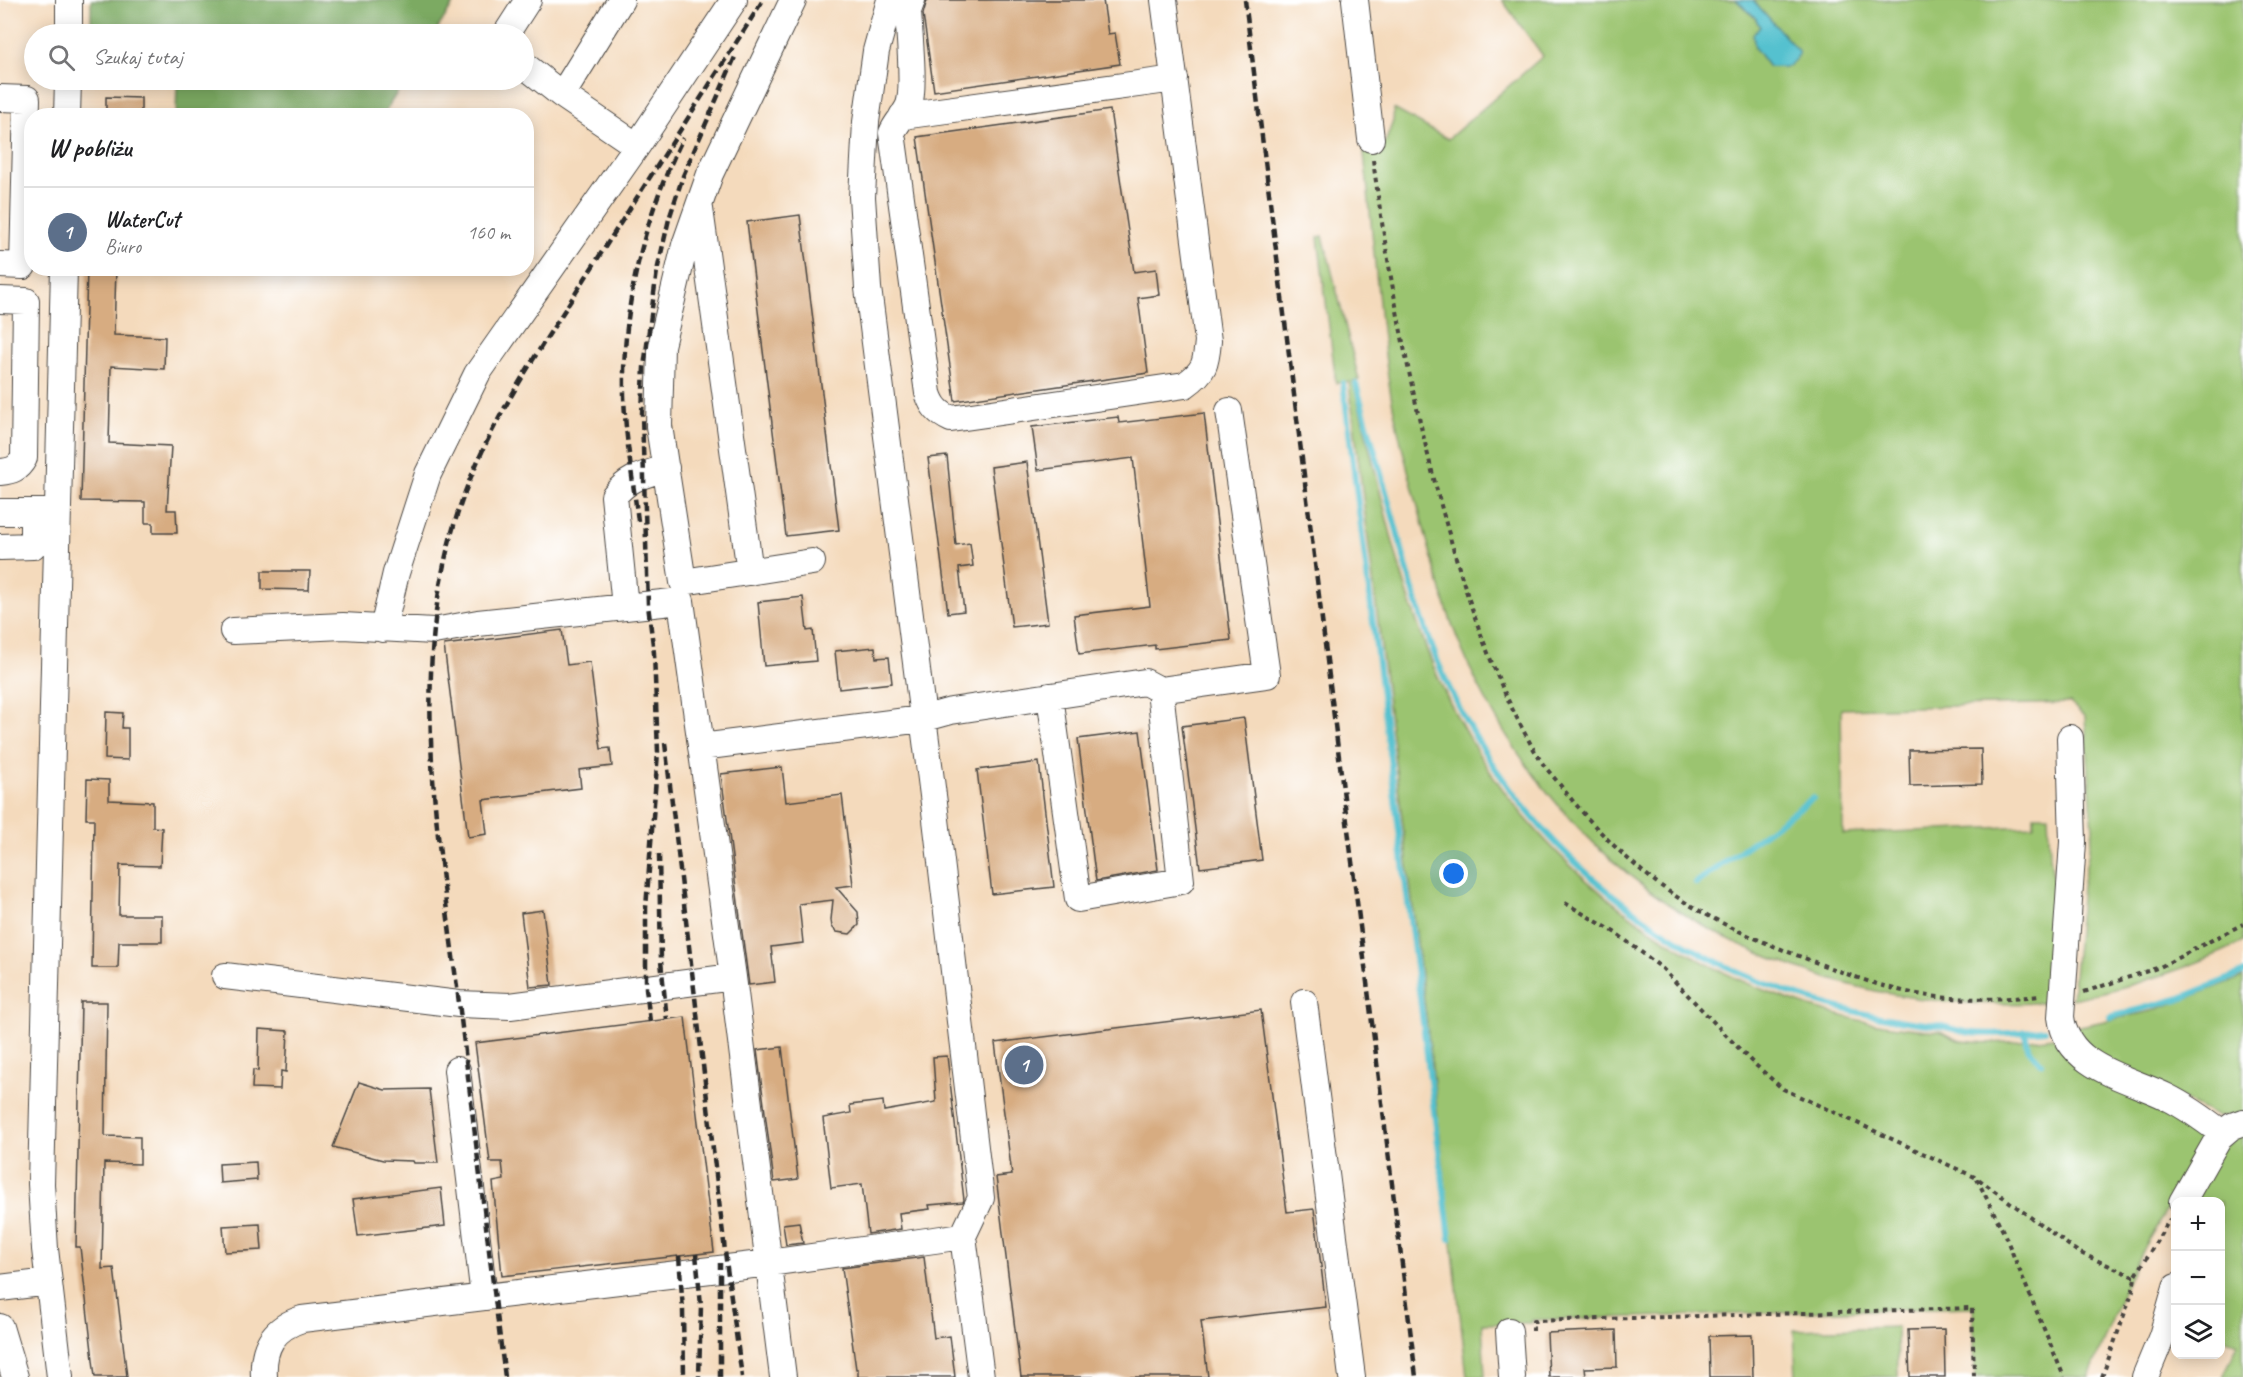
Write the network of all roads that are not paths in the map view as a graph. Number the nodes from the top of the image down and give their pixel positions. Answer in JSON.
{"nodes":[{"id":1,"x":69,"y":0,"type":"edge"},
{"id":2,"x":528,"y":0,"type":"edge"},
{"id":3,"x":621,"y":0,"type":"edge"},
{"id":4,"x":734,"y":0,"type":"edge"},
{"id":5,"x":793,"y":0,"type":"edge"},
{"id":6,"x":890,"y":0,"type":"edge"},
{"id":7,"x":912,"y":0,"type":"edge"},
{"id":8,"x":1164,"y":0,"type":"edge"},
{"id":9,"x":1355,"y":0,"type":"edge"},
{"id":10,"x":69,"y":24,"type":"edge"},
{"id":11,"x":512,"y":24,"type":"edge"},
{"id":12,"x":534,"y":73,"type":"edge"},
{"id":13,"x":1175,"y":79,"type":"junction"},
{"id":14,"x":68,"y":90,"type":"edge"},
{"id":15,"x":562,"y":95,"type":"junction"},
{"id":16,"x":0,"y":98,"type":"edge"},
{"id":17,"x":27,"y":108,"type":"edge"},
{"id":18,"x":68,"y":108,"type":"edge"},
{"id":19,"x":902,"y":116,"type":"junction"},
{"id":20,"x":1371,"y":139,"type":"road end"},
{"id":21,"x":637,"y":146,"type":"junction"},
{"id":22,"x":24,"y":199,"type":"edge"},
{"id":23,"x":699,"y":202,"type":"junction"},
{"id":24,"x":0,"y":265,"type":"edge"},
{"id":25,"x":63,"y":276,"type":"edge"},
{"id":26,"x":0,"y":300,"type":"edge"},
{"id":27,"x":1229,"y":411,"type":"dead end"},
{"id":28,"x":666,"y":468,"type":"junction"},
{"id":29,"x":0,"y":472,"type":"edge"},
{"id":30,"x":0,"y":512,"type":"edge"},
{"id":31,"x":46,"y":512,"type":"junction"},
{"id":32,"x":0,"y":547,"type":"edge"},
{"id":33,"x":812,"y":562,"type":"dead end"},
{"id":34,"x":750,"y":572,"type":"junction"},
{"id":35,"x":625,"y":607,"type":"junction"},
{"id":36,"x":383,"y":629,"type":"junction"},
{"id":37,"x":234,"y":631,"type":"dead end"},
{"id":38,"x":1160,"y":690,"type":"junction"},
{"id":39,"x":1050,"y":696,"type":"junction"},
{"id":40,"x":922,"y":719,"type":"junction"},
{"id":41,"x":2070,"y":738,"type":"dead end"},
{"id":42,"x":701,"y":747,"type":"junction"},
{"id":43,"x":225,"y":975,"type":"dead end"},
{"id":44,"x":733,"y":977,"type":"junction"},
{"id":45,"x":1304,"y":1002,"type":"dead end"},
{"id":46,"x":457,"y":1070,"type":"dead end"},
{"id":47,"x":2233,"y":1127,"type":"edge"},
{"id":48,"x":2187,"y":1192,"type":"edge"},
{"id":49,"x":963,"y":1236,"type":"junction"},
{"id":50,"x":769,"y":1263,"type":"junction"},
{"id":51,"x":49,"y":1282,"type":"junction"},
{"id":52,"x":1,"y":1290,"type":"edge"},
{"id":53,"x":484,"y":1297,"type":"junction"},
{"id":54,"x":2171,"y":1302,"type":"edge"},
{"id":55,"x":0,"y":1327,"type":"edge"},
{"id":56,"x":1509,"y":1331,"type":"dead end"},
{"id":57,"x":15,"y":1377,"type":"edge"},
{"id":58,"x":60,"y":1377,"type":"edge"},
{"id":59,"x":264,"y":1377,"type":"edge"},
{"id":60,"x":783,"y":1377,"type":"edge"},
{"id":61,"x":981,"y":1377,"type":"edge"},
{"id":62,"x":1352,"y":1377,"type":"edge"},
{"id":63,"x":1512,"y":1377,"type":"edge"},
{"id":64,"x":2145,"y":1377,"type":"edge"}],
"edges":[{"from":1,"to":10,"type":"street"},
{"from":2,"to":11,"type":"street"},
{"from":3,"to":15,"type":"street"},
{"from":4,"to":21,"type":"street"},
{"from":5,"to":23,"type":"street"},
{"from":6,"to":40,"type":"street"},
{"from":7,"to":19,"type":"street"},
{"from":8,"to":13,"type":"street"},
{"from":9,"to":20,"type":"street"},
{"from":12,"to":15,"type":"street"},
{"from":13,"to":19,"type":"street"},
{"from":13,"to":19,"type":"street"},
{"from":14,"to":18,"type":"street"},
{"from":15,"to":21,"type":"street"},
{"from":16,"to":17,"type":"street"},
{"from":21,"to":36,"type":"street"},
{"from":22,"to":24,"type":"street"},
{"from":23,"to":28,"type":"street"},
{"from":23,"to":34,"type":"street"},
{"from":25,"to":31,"type":"street"},
{"from":26,"to":29,"type":"street"},
{"from":27,"to":38,"type":"street"},
{"from":28,"to":34,"type":"street"},
{"from":28,"to":35,"type":"street"},
{"from":30,"to":31,"type":"street"},
{"from":31,"to":32,"type":"street"},
{"from":31,"to":51,"type":"street"},
{"from":33,"to":34,"type":"street"},
{"from":35,"to":36,"type":"street"},
{"from":35,"to":42,"type":"street"},
{"from":36,"to":37,"type":"street"},
{"from":38,"to":39,"type":"street"},
{"from":38,"to":39,"type":"street"},
{"from":39,"to":40,"type":"street"},
{"from":40,"to":42,"type":"street"},
{"from":40,"to":49,"type":"street"},
{"from":41,"to":47,"type":"street"},
{"from":42,"to":44,"type":"street"},
{"from":43,"to":44,"type":"street"},
{"from":44,"to":50,"type":"street"},
{"from":45,"to":62,"type":"street"},
{"from":46,"to":53,"type":"street"},
{"from":47,"to":48,"type":"street"},
{"from":49,"to":50,"type":"street"},
{"from":49,"to":61,"type":"street"},
{"from":50,"to":53,"type":"street"},
{"from":50,"to":60,"type":"street"},
{"from":51,"to":52,"type":"street"},
{"from":51,"to":58,"type":"street"},
{"from":53,"to":59,"type":"street"},
{"from":54,"to":64,"type":"street"},
{"from":55,"to":57,"type":"street"},
{"from":56,"to":63,"type":"street"}]}
